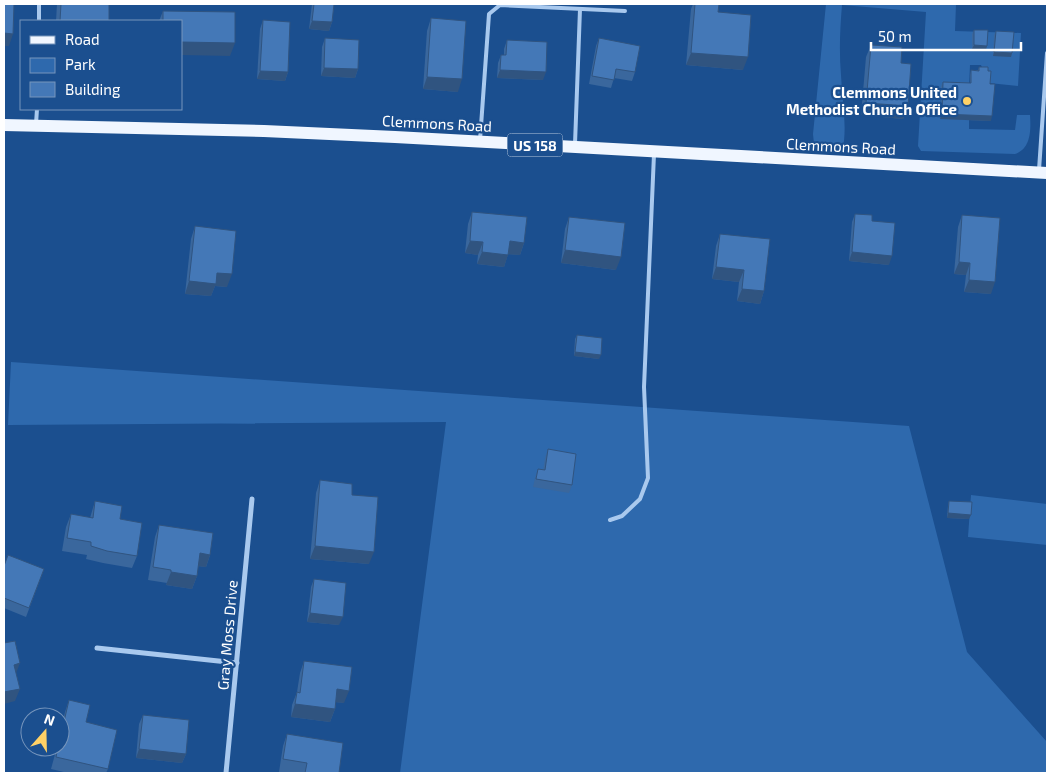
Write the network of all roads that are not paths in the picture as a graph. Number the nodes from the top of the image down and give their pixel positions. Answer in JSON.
{"nodes":[{"id":1,"x":39,"y":4,"type":"edge"},
{"id":2,"x":580,"y":9,"type":"junction"},
{"id":3,"x":625,"y":11,"type":"dead end"},
{"id":4,"x":39,"y":20,"type":"edge"},
{"id":5,"x":1047,"y":53,"type":"edge"},
{"id":6,"x":37,"y":110,"type":"edge"},
{"id":7,"x":4,"y":125,"type":"edge"},
{"id":8,"x":36,"y":126,"type":"junction"},
{"id":9,"x":480,"y":142,"type":"junction"},
{"id":10,"x":575,"y":148,"type":"junction"},
{"id":11,"x":654,"y":152,"type":"junction"},
{"id":12,"x":1043,"y":173,"type":"edge"},
{"id":13,"x":252,"y":500,"type":"dead end"},
{"id":14,"x":610,"y":520,"type":"dead end"},
{"id":15,"x":98,"y":648,"type":"dead end"},
{"id":16,"x":238,"y":663,"type":"junction"},
{"id":17,"x":226,"y":773,"type":"edge"}],
"edges":[{"from":1,"to":4,"type":"lane"},
{"from":2,"to":3,"type":"lane"},
{"from":2,"to":9,"type":"lane"},
{"from":2,"to":10,"type":"lane"},
{"from":5,"to":12,"type":"lane"},
{"from":6,"to":8,"type":"lane"},
{"from":7,"to":8,"type":"main road","name":"Clemmons Road","number":"US 158"},
{"from":8,"to":9,"type":"main road","name":"Clemmons Road","number":"US 158"},
{"from":9,"to":10,"type":"main road","name":"Clemmons Road","number":"US 158"},
{"from":10,"to":11,"type":"main road","name":"Clemmons Road","number":"US 158"},
{"from":11,"to":12,"type":"main road","name":"Clemmons Road","number":"US 158"},
{"from":11,"to":14,"type":"lane"},
{"from":13,"to":16,"type":"street","name":"Gray Moss Drive"},
{"from":15,"to":16,"type":"street"},
{"from":16,"to":17,"type":"street","name":"Gray Moss Drive"}]}
